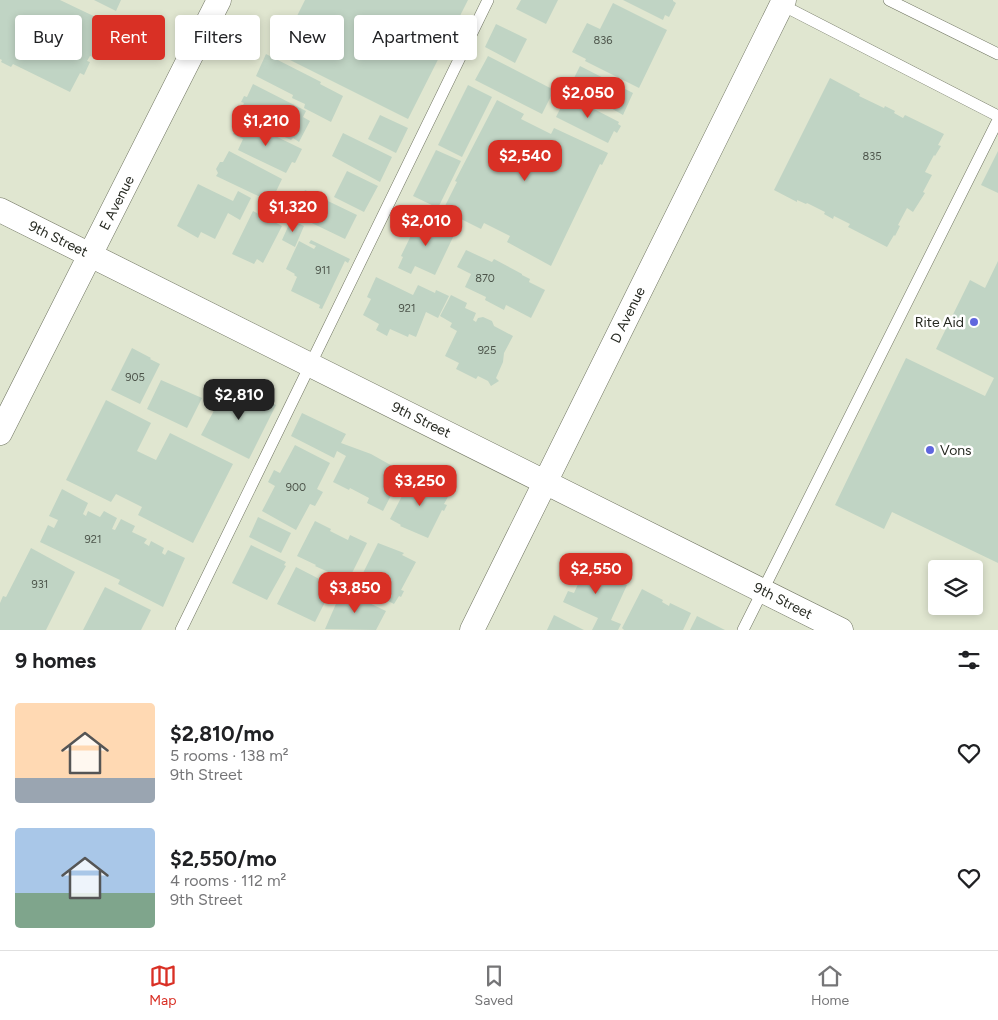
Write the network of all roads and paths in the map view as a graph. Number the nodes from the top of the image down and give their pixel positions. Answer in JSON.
{"nodes":[{"id":1,"x":219,"y":0,"type":"edge"},
{"id":2,"x":488,"y":0,"type":"edge"},
{"id":3,"x":889,"y":0,"type":"edge"},
{"id":4,"x":783,"y":2,"type":"edge"},
{"id":5,"x":998,"y":54,"type":"edge"},
{"id":6,"x":998,"y":116,"type":"edge"},
{"id":7,"x":998,"y":120,"type":"edge"},
{"id":8,"x":0,"y":210,"type":"edge"},
{"id":9,"x":91,"y":255,"type":"junction"},
{"id":10,"x":310,"y":365,"type":"junction"},
{"id":11,"x":0,"y":433,"type":"edge"},
{"id":12,"x":545,"y":482,"type":"junction"},
{"id":13,"x":762,"y":590,"type":"junction"},
{"id":14,"x":181,"y":630,"type":"edge"},
{"id":15,"x":472,"y":630,"type":"edge"},
{"id":16,"x":742,"y":630,"type":"edge"},
{"id":17,"x":841,"y":630,"type":"edge"}],
"edges":[{"from":1,"to":9,"type":"street","name":"E Avenue"},
{"from":2,"to":10,"type":"lane"},
{"from":3,"to":5,"type":"lane"},
{"from":4,"to":6,"type":"lane"},
{"from":4,"to":12,"type":"street","name":"D Avenue"},
{"from":7,"to":13,"type":"lane"},
{"from":8,"to":9,"type":"street","name":"9th Street"},
{"from":9,"to":10,"type":"street","name":"9th Street"},
{"from":9,"to":11,"type":"street","name":"E Avenue"},
{"from":10,"to":12,"type":"street","name":"9th Street"},
{"from":10,"to":14,"type":"lane"},
{"from":12,"to":13,"type":"street","name":"9th Street"},
{"from":12,"to":15,"type":"street","name":"D Avenue"},
{"from":13,"to":16,"type":"lane"},
{"from":13,"to":17,"type":"street","name":"9th Street"}]}
